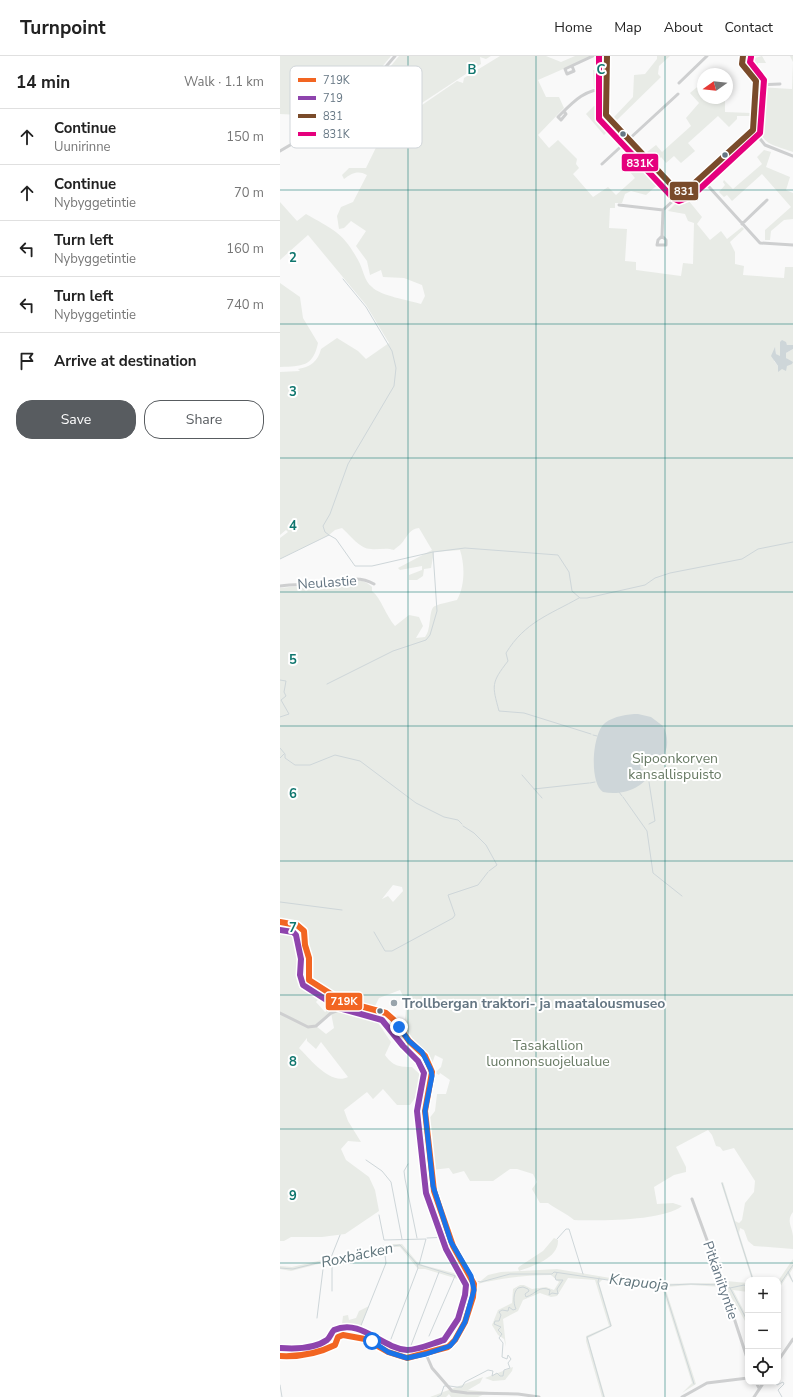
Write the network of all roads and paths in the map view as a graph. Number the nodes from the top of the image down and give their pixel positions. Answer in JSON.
{"nodes":[{"id":1,"x":395,"y":56,"type":"edge"},
{"id":2,"x":593,"y":56,"type":"edge"},
{"id":3,"x":607,"y":56,"type":"edge"},
{"id":4,"x":707,"y":56,"type":"edge"},
{"id":5,"x":746,"y":56,"type":"edge"},
{"id":6,"x":742,"y":64,"type":"junction"},
{"id":7,"x":748,"y":64,"type":"junction"},
{"id":8,"x":386,"y":66,"type":"edge"},
{"id":9,"x":572,"y":66,"type":"dead end"},
{"id":10,"x":747,"y":69,"type":"junction"},
{"id":11,"x":679,"y":83,"type":"dead end"},
{"id":12,"x":780,"y":84,"type":"dead end"},
{"id":13,"x":756,"y":85,"type":"junction"},
{"id":14,"x":606,"y":89,"type":"junction"},
{"id":15,"x":678,"y":94,"type":"dead end"},
{"id":16,"x":564,"y":111,"type":"dead end"},
{"id":17,"x":753,"y":130,"type":"junction"},
{"id":18,"x":629,"y":140,"type":"junction"},
{"id":19,"x":290,"y":145,"type":"edge"},
{"id":20,"x":280,"y":151,"type":"edge"},
{"id":21,"x":793,"y":156,"type":"edge"},
{"id":22,"x":602,"y":164,"type":"dead end"},
{"id":23,"x":700,"y":177,"type":"junction"},
{"id":24,"x":678,"y":192,"type":"junction"},
{"id":25,"x":767,"y":200,"type":"dead end"},
{"id":26,"x":619,"y":206,"type":"dead end"},
{"id":27,"x":663,"y":210,"type":"junction"},
{"id":28,"x":742,"y":224,"type":"junction"},
{"id":29,"x":662,"y":236,"type":"dead end"},
{"id":30,"x":793,"y":245,"type":"edge"},
{"id":31,"x":374,"y":584,"type":"dead end"},
{"id":32,"x":280,"y":586,"type":"edge"},
{"id":33,"x":280,"y":922,"type":"edge"},
{"id":34,"x":354,"y":1004,"type":"junction"},
{"id":35,"x":280,"y":1013,"type":"edge"},
{"id":36,"x":692,"y":1199,"type":"dead end"},
{"id":37,"x":793,"y":1339,"type":"edge"},
{"id":38,"x":745,"y":1352,"type":"edge"},
{"id":39,"x":426,"y":1354,"type":"junction"},
{"id":40,"x":280,"y":1356,"type":"edge"},
{"id":41,"x":781,"y":1357,"type":"edge"},
{"id":42,"x":745,"y":1378,"type":"edge"},
{"id":43,"x":758,"y":1385,"type":"edge"},
{"id":44,"x":762,"y":1385,"type":"edge"},
{"id":45,"x":760,"y":1388,"type":"junction"},
{"id":46,"x":494,"y":1396,"type":"edge"},
{"id":47,"x":539,"y":1397,"type":"edge"},
{"id":48,"x":682,"y":1397,"type":"edge"},
{"id":49,"x":754,"y":1397,"type":"edge"}],
"edges":[{"from":1,"to":8,"type":"street"},
{"from":2,"to":9,"type":"street"},
{"from":3,"to":14,"type":"street"},
{"from":4,"to":11,"type":"street"},
{"from":5,"to":6,"type":"street"},
{"from":5,"to":7,"type":"street"},
{"from":6,"to":7,"type":"street"},
{"from":6,"to":10,"type":"street"},
{"from":7,"to":10,"type":"street"},
{"from":10,"to":13,"type":"street"},
{"from":12,"to":13,"type":"street"},
{"from":13,"to":17,"type":"street"},
{"from":14,"to":16,"type":"street"},
{"from":14,"to":18,"type":"street"},
{"from":15,"to":18,"type":"street"},
{"from":17,"to":21,"type":"street"},
{"from":17,"to":23,"type":"street"},
{"from":18,"to":22,"type":"street"},
{"from":18,"to":24,"type":"street"},
{"from":19,"to":20,"type":"street"},
{"from":23,"to":24,"type":"street"},
{"from":23,"to":28,"type":"street"},
{"from":24,"to":27,"type":"street"},
{"from":25,"to":28,"type":"street"},
{"from":26,"to":27,"type":"street"},
{"from":27,"to":29,"type":"street"},
{"from":28,"to":30,"type":"street"},
{"from":31,"to":32,"type":"street","name":"Neulastie"},
{"from":33,"to":34,"type":"street"},
{"from":34,"to":35,"type":"street"},
{"from":34,"to":39,"type":"street"},
{"from":36,"to":38,"type":"street","name":"Pitkäniityntie"},
{"from":37,"to":41,"type":"street"},
{"from":39,"to":40,"type":"street"},
{"from":39,"to":46,"type":"street"},
{"from":42,"to":48,"type":"street"},
{"from":43,"to":45,"type":"street"},
{"from":44,"to":45,"type":"street"},
{"from":45,"to":49,"type":"street"},
{"from":46,"to":47,"type":"street"}]}
